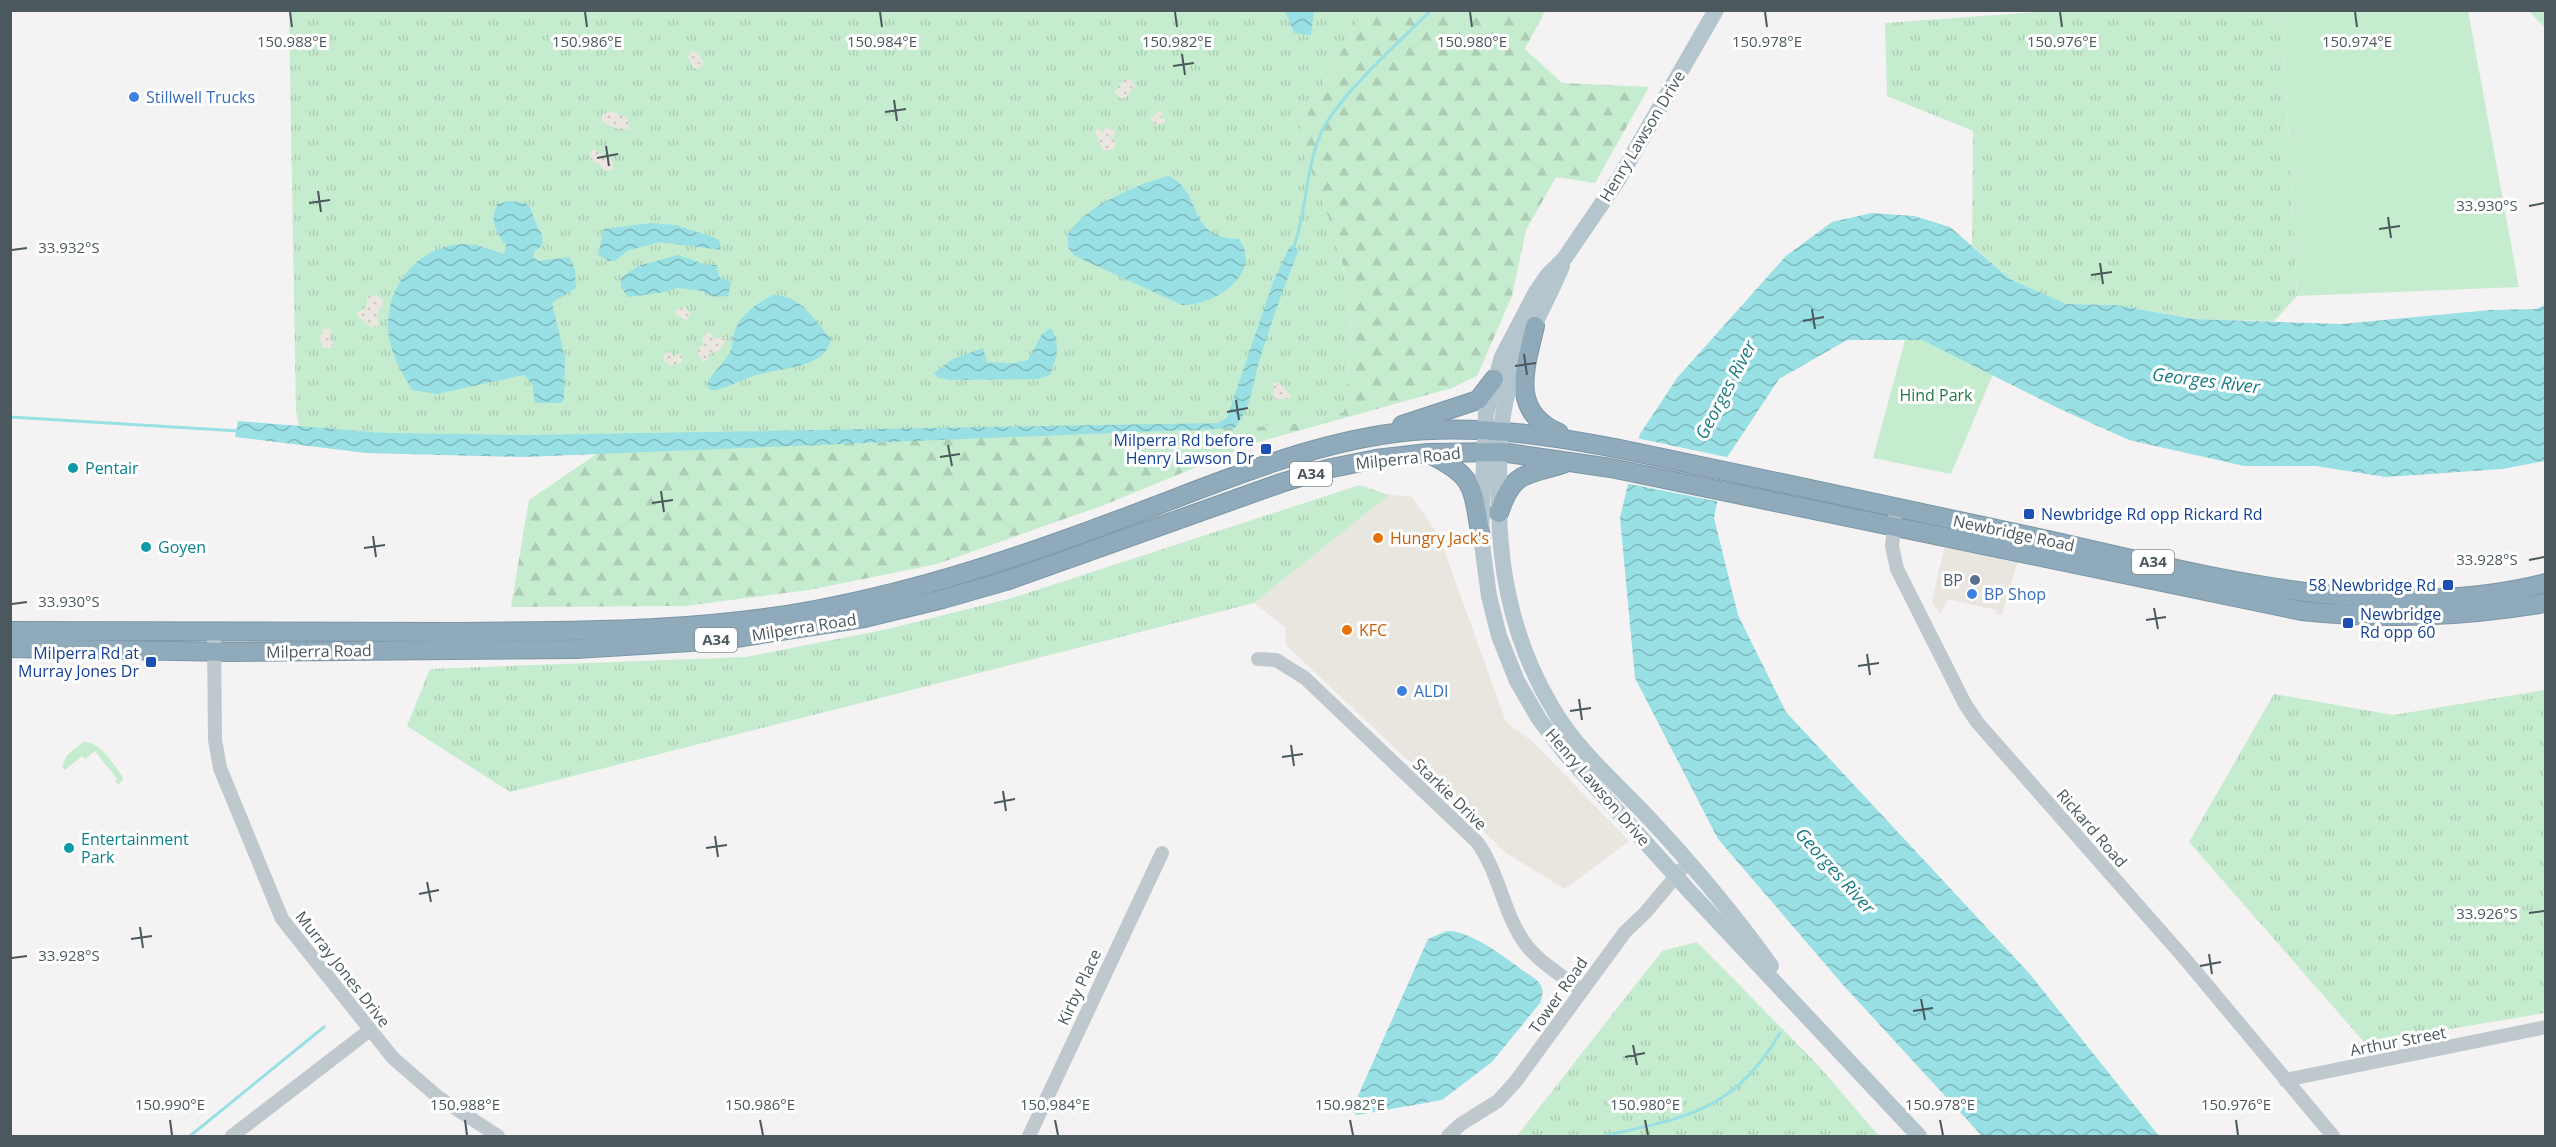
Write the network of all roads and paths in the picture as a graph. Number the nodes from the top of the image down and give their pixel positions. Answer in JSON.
{"nodes":[{"id":1,"x":1716,"y":10,"type":"edge"},
{"id":2,"x":1564,"y":259,"type":"junction"},
{"id":3,"x":1535,"y":326,"type":"junction"},
{"id":4,"x":1494,"y":379,"type":"junction"},
{"id":5,"x":1494,"y":430,"type":"junction"},
{"id":6,"x":1579,"y":441,"type":"junction"},
{"id":7,"x":1343,"y":443,"type":"junction"},
{"id":8,"x":1493,"y":452,"type":"junction"},
{"id":9,"x":1428,"y":453,"type":"junction"},
{"id":10,"x":1571,"y":461,"type":"junction"},
{"id":11,"x":1499,"y":513,"type":"junction"},
{"id":12,"x":1894,"y":516,"type":"junction"},
{"id":13,"x":1481,"y":537,"type":"junction"},
{"id":14,"x":2546,"y":583,"type":"edge"},
{"id":15,"x":2546,"y":603,"type":"edge"},
{"id":16,"x":10,"y":632,"type":"edge"},
{"id":17,"x":214,"y":633,"type":"junction"},
{"id":18,"x":10,"y":648,"type":"edge"},
{"id":19,"x":214,"y":652,"type":"junction"},
{"id":20,"x":1258,"y":659,"type":"dead end"},
{"id":21,"x":1162,"y":853,"type":"dead end"},
{"id":22,"x":1682,"y":869,"type":"junction"},
{"id":23,"x":1580,"y":990,"type":"junction"},
{"id":24,"x":2546,"y":1028,"type":"edge"},
{"id":25,"x":370,"y":1030,"type":"junction"},
{"id":26,"x":2286,"y":1080,"type":"junction"},
{"id":27,"x":232,"y":1137,"type":"edge"},
{"id":28,"x":498,"y":1137,"type":"edge"},
{"id":29,"x":1029,"y":1137,"type":"edge"},
{"id":30,"x":1448,"y":1137,"type":"edge"},
{"id":31,"x":1919,"y":1137,"type":"edge"},
{"id":32,"x":2332,"y":1137,"type":"edge"}],
"edges":[{"from":1,"to":2,"type":"main road","name":"Henry Lawson Drive"},
{"from":2,"to":3,"type":"main road","name":"Henry Lawson Drive"},
{"from":2,"to":4,"type":"main road","name":"Henry Lawson Drive"},
{"from":3,"to":5,"type":"main road","name":"Henry Lawson Drive"},
{"from":3,"to":6,"type":"highway"},
{"from":4,"to":5,"type":"main road","name":"Henry Lawson Drive"},
{"from":4,"to":7,"type":"highway"},
{"from":5,"to":6,"type":"highway","name":"Newbridge Road","number":"A34"},
{"from":5,"to":7,"type":"highway","name":"Milperra Road","number":"A34"},
{"from":5,"to":8,"type":"main road","name":"Henry Lawson Drive"},
{"from":6,"to":12,"type":"highway","name":"Newbridge Road","number":"A34"},
{"from":7,"to":17,"type":"highway","name":"Milperra Road","number":"A34"},
{"from":8,"to":9,"type":"highway","name":"Milperra Road","number":"A34"},
{"from":8,"to":10,"type":"highway","name":"Newbridge Road","number":"A34"},
{"from":8,"to":11,"type":"main road","name":"Henry Lawson Drive"},
{"from":8,"to":13,"type":"main road","name":"Henry Lawson Drive"},
{"from":9,"to":13,"type":"highway"},
{"from":9,"to":19,"type":"highway","name":"Milperra Road","number":"A34"},
{"from":10,"to":11,"type":"highway"},
{"from":10,"to":12,"type":"highway","name":"Newbridge Road","number":"A34"},
{"from":11,"to":22,"type":"main road","name":"Henry Lawson Drive"},
{"from":12,"to":14,"type":"highway","name":"Newbridge Road","number":"A34"},
{"from":12,"to":15,"type":"highway","name":"Newbridge Road","number":"A34"},
{"from":12,"to":26,"type":"street","name":"Rickard Road"},
{"from":13,"to":22,"type":"main road","name":"Henry Lawson Drive"},
{"from":16,"to":17,"type":"highway","name":"Milperra Road","number":"A34"},
{"from":17,"to":19,"type":"street","name":"Murray Jones Drive"},
{"from":18,"to":19,"type":"highway","name":"Milperra Road","number":"A34"},
{"from":19,"to":25,"type":"street","name":"Murray Jones Drive"},
{"from":20,"to":23,"type":"street","name":"Starkie Drive"},
{"from":21,"to":29,"type":"street","name":"Kirby Place"},
{"from":22,"to":23,"type":"street","name":"Tower Road"},
{"from":22,"to":31,"type":"main road","name":"Henry Lawson Drive"},
{"from":23,"to":30,"type":"street","name":"Tower Road"},
{"from":24,"to":26,"type":"street","name":"Arthur Street"},
{"from":25,"to":27,"type":"street"},
{"from":25,"to":28,"type":"street","name":"Murray Jones Drive"},
{"from":26,"to":32,"type":"street","name":"Rickard Road"}]}
